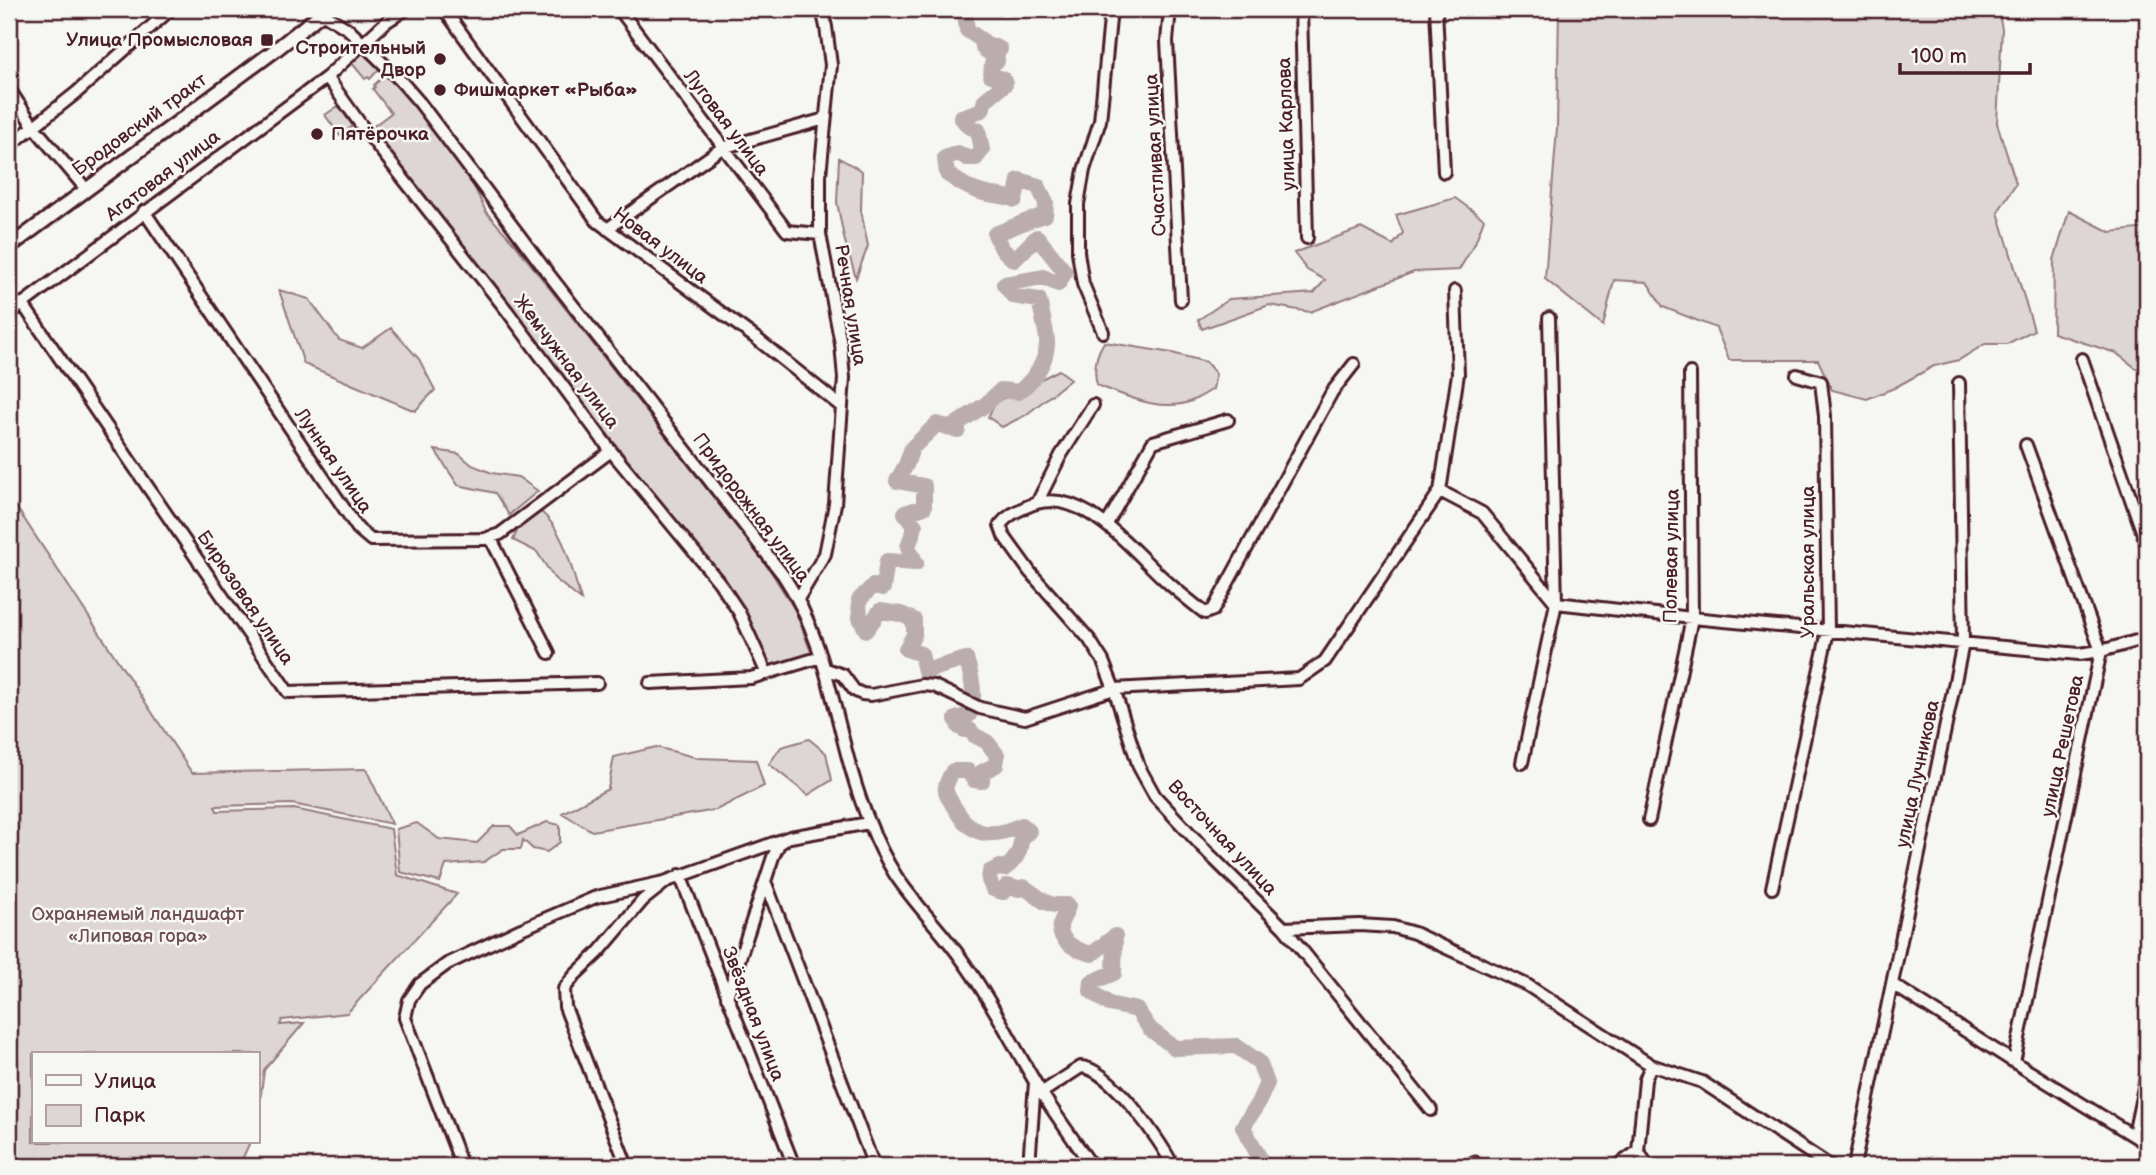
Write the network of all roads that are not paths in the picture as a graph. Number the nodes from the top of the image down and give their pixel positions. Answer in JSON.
{"nodes":[{"id":1,"x":171,"y":9,"type":"edge"},
{"id":2,"x":406,"y":9,"type":"edge"},
{"id":3,"x":444,"y":9,"type":"edge"},
{"id":4,"x":619,"y":9,"type":"edge"},
{"id":5,"x":822,"y":9,"type":"edge"},
{"id":6,"x":1111,"y":9,"type":"edge"},
{"id":7,"x":1170,"y":9,"type":"edge"},
{"id":8,"x":1301,"y":9,"type":"edge"},
{"id":9,"x":1436,"y":9,"type":"edge"},
{"id":10,"x":321,"y":10,"type":"edge"},
{"id":11,"x":364,"y":43,"type":"junction"},
{"id":12,"x":327,"y":76,"type":"junction"},
{"id":13,"x":9,"y":89,"type":"edge"},
{"id":14,"x":825,"y":120,"type":"junction"},
{"id":15,"x":34,"y":127,"type":"junction"},
{"id":16,"x":9,"y":146,"type":"edge"},
{"id":17,"x":722,"y":148,"type":"junction"},
{"id":18,"x":1444,"y":172,"type":"dead end"},
{"id":19,"x":86,"y":189,"type":"junction"},
{"id":20,"x":144,"y":211,"type":"junction"},
{"id":21,"x":607,"y":229,"type":"junction"},
{"id":22,"x":820,"y":234,"type":"junction"},
{"id":23,"x":1307,"y":238,"type":"dead end"},
{"id":24,"x":9,"y":247,"type":"edge"},
{"id":25,"x":1455,"y":291,"type":"dead end"},
{"id":26,"x":1181,"y":300,"type":"dead end"},
{"id":27,"x":22,"y":303,"type":"junction"},
{"id":28,"x":9,"y":314,"type":"edge"},
{"id":29,"x":1549,"y":317,"type":"dead end"},
{"id":30,"x":1103,"y":332,"type":"dead end"},
{"id":31,"x":2082,"y":359,"type":"dead end"},
{"id":32,"x":1354,"y":364,"type":"dead end"},
{"id":33,"x":1690,"y":373,"type":"dead end"},
{"id":34,"x":1797,"y":375,"type":"dead end"},
{"id":35,"x":1959,"y":383,"type":"dead end"},
{"id":36,"x":1093,"y":405,"type":"dead end"},
{"id":37,"x":842,"y":407,"type":"junction"},
{"id":38,"x":1228,"y":420,"type":"dead end"},
{"id":39,"x":2026,"y":445,"type":"dead end"},
{"id":40,"x":611,"y":451,"type":"junction"},
{"id":41,"x":1440,"y":491,"type":"junction"},
{"id":42,"x":1038,"y":501,"type":"junction"},
{"id":43,"x":1107,"y":524,"type":"junction"},
{"id":44,"x":490,"y":537,"type":"junction"},
{"id":45,"x":2147,"y":545,"type":"edge"},
{"id":46,"x":798,"y":599,"type":"junction"},
{"id":47,"x":1556,"y":603,"type":"junction"},
{"id":48,"x":1692,"y":618,"type":"junction"},
{"id":49,"x":1828,"y":631,"type":"junction"},
{"id":50,"x":2147,"y":638,"type":"edge"},
{"id":51,"x":1963,"y":643,"type":"junction"},
{"id":52,"x":2101,"y":651,"type":"junction"},
{"id":53,"x":549,"y":653,"type":"dead end"},
{"id":54,"x":821,"y":657,"type":"junction"},
{"id":55,"x":826,"y":669,"type":"junction"},
{"id":56,"x":766,"y":674,"type":"junction"},
{"id":57,"x":650,"y":682,"type":"dead end"},
{"id":58,"x":597,"y":683,"type":"dead end"},
{"id":59,"x":1114,"y":689,"type":"junction"},
{"id":60,"x":1522,"y":763,"type":"dead end"},
{"id":61,"x":1649,"y":820,"type":"dead end"},
{"id":62,"x":869,"y":823,"type":"junction"},
{"id":63,"x":790,"y":837,"type":"junction"},
{"id":64,"x":680,"y":875,"type":"junction"},
{"id":65,"x":667,"y":881,"type":"junction"},
{"id":66,"x":765,"y":881,"type":"junction"},
{"id":67,"x":1772,"y":888,"type":"dead end"},
{"id":68,"x":1283,"y":928,"type":"junction"},
{"id":69,"x":1892,"y":984,"type":"junction"},
{"id":70,"x":727,"y":997,"type":"junction"},
{"id":71,"x":2014,"y":1062,"type":"junction"},
{"id":72,"x":1651,"y":1065,"type":"junction"},
{"id":73,"x":2147,"y":1073,"type":"edge"},
{"id":74,"x":1035,"y":1081,"type":"junction"},
{"id":75,"x":1041,"y":1093,"type":"junction"},
{"id":76,"x":1432,"y":1110,"type":"dead end"},
{"id":77,"x":2134,"y":1135,"type":"junction"},
{"id":78,"x":2147,"y":1144,"type":"edge"},
{"id":79,"x":1637,"y":1151,"type":"junction"},
{"id":80,"x":462,"y":1166,"type":"edge"},
{"id":81,"x":627,"y":1166,"type":"edge"},
{"id":82,"x":794,"y":1166,"type":"edge"},
{"id":83,"x":874,"y":1166,"type":"edge"},
{"id":84,"x":1029,"y":1166,"type":"edge"},
{"id":85,"x":1092,"y":1166,"type":"edge"},
{"id":86,"x":1173,"y":1166,"type":"edge"},
{"id":87,"x":1617,"y":1166,"type":"edge"},
{"id":88,"x":1648,"y":1166,"type":"edge"},
{"id":89,"x":1830,"y":1166,"type":"edge"},
{"id":90,"x":1854,"y":1166,"type":"edge"}],
"edges":[{"from":1,"to":15,"type":"street"},
{"from":2,"to":11,"type":"street"},
{"from":3,"to":21,"type":"street","name":"Новая улица"},
{"from":4,"to":17,"type":"street","name":"Луговая улица"},
{"from":5,"to":14,"type":"street","name":"Речная улица"},
{"from":6,"to":30,"type":"street"},
{"from":7,"to":26,"type":"street","name":"Счастливая улица"},
{"from":8,"to":23,"type":"street","name":"улица Карлова"},
{"from":9,"to":18,"type":"street"},
{"from":10,"to":11,"type":"street","name":"Придорожная улица"},
{"from":10,"to":19,"type":"main road","name":"Бродовский тракт"},
{"from":11,"to":12,"type":"street","name":"Агатовая улица"},
{"from":11,"to":46,"type":"street","name":"Придорожная улица"},
{"from":12,"to":20,"type":"street","name":"Агатовая улица"},
{"from":12,"to":40,"type":"street","name":"Жемчужная улица"},
{"from":13,"to":15,"type":"street"},
{"from":14,"to":17,"type":"street"},
{"from":14,"to":22,"type":"street","name":"Речная улица"},
{"from":15,"to":16,"type":"street"},
{"from":15,"to":19,"type":"street"},
{"from":17,"to":21,"type":"street"},
{"from":17,"to":22,"type":"street","name":"Луговая улица"},
{"from":19,"to":24,"type":"main road","name":"Бродовский тракт"},
{"from":20,"to":27,"type":"street","name":"Агатовая улица"},
{"from":20,"to":44,"type":"street","name":"Лунная улица"},
{"from":21,"to":37,"type":"street","name":"Новая улица"},
{"from":22,"to":37,"type":"street","name":"Речная улица"},
{"from":25,"to":41,"type":"street"},
{"from":27,"to":28,"type":"street","name":"Агатовая улица"},
{"from":27,"to":58,"type":"street","name":"Бирюзовая улица"},
{"from":29,"to":47,"type":"street"},
{"from":31,"to":45,"type":"street"},
{"from":32,"to":43,"type":"street"},
{"from":33,"to":48,"type":"street","name":"Полевая улица"},
{"from":34,"to":49,"type":"street","name":"Уральская улица"},
{"from":35,"to":51,"type":"street","name":"улица Лучникова"},
{"from":36,"to":42,"type":"street"},
{"from":37,"to":46,"type":"street","name":"Речная улица"},
{"from":38,"to":43,"type":"street"},
{"from":39,"to":52,"type":"street","name":"улица Решетова"},
{"from":40,"to":44,"type":"street","name":"Лунная улица"},
{"from":40,"to":56,"type":"street","name":"Жемчужная улица"},
{"from":41,"to":47,"type":"street"},
{"from":41,"to":59,"type":"street"},
{"from":42,"to":43,"type":"street"},
{"from":42,"to":59,"type":"street","name":"Восточная улица"},
{"from":44,"to":53,"type":"street"},
{"from":46,"to":54,"type":"street","name":"Придорожная улица"},
{"from":47,"to":48,"type":"street"},
{"from":47,"to":60,"type":"street"},
{"from":48,"to":49,"type":"street"},
{"from":48,"to":61,"type":"street","name":"Полевая улица"},
{"from":49,"to":51,"type":"street"},
{"from":49,"to":67,"type":"street","name":"Уральская улица"},
{"from":50,"to":52,"type":"street"},
{"from":51,"to":52,"type":"street"},
{"from":51,"to":69,"type":"street","name":"улица Лучникова"},
{"from":52,"to":71,"type":"street","name":"улица Решетова"},
{"from":54,"to":55,"type":"street","name":"Придорожная улица"},
{"from":54,"to":56,"type":"street"},
{"from":55,"to":59,"type":"street"},
{"from":55,"to":62,"type":"street","name":"Придорожная улица"},
{"from":56,"to":57,"type":"street"},
{"from":59,"to":68,"type":"street","name":"Восточная улица"},
{"from":62,"to":63,"type":"street"},
{"from":62,"to":74,"type":"street","name":"Придорожная улица"},
{"from":63,"to":64,"type":"street"},
{"from":63,"to":66,"type":"street"},
{"from":64,"to":65,"type":"street"},
{"from":64,"to":70,"type":"street","name":"Звёздная улица"},
{"from":65,"to":80,"type":"street"},
{"from":65,"to":81,"type":"street"},
{"from":66,"to":70,"type":"street"},
{"from":66,"to":83,"type":"street"},
{"from":68,"to":72,"type":"street"},
{"from":68,"to":76,"type":"street","name":"Восточная улица"},
{"from":69,"to":71,"type":"street"},
{"from":69,"to":90,"type":"street","name":"улица Лучникова"},
{"from":70,"to":82,"type":"street","name":"Звёздная улица"},
{"from":71,"to":77,"type":"street"},
{"from":72,"to":79,"type":"street"},
{"from":72,"to":89,"type":"street"},
{"from":73,"to":77,"type":"street"},
{"from":74,"to":75,"type":"street","name":"Придорожная улица"},
{"from":74,"to":84,"type":"street"},
{"from":75,"to":85,"type":"street","name":"Придорожная улица"},
{"from":75,"to":86,"type":"street"},
{"from":77,"to":78,"type":"street"},
{"from":79,"to":87,"type":"street"},
{"from":79,"to":88,"type":"street"}]}
